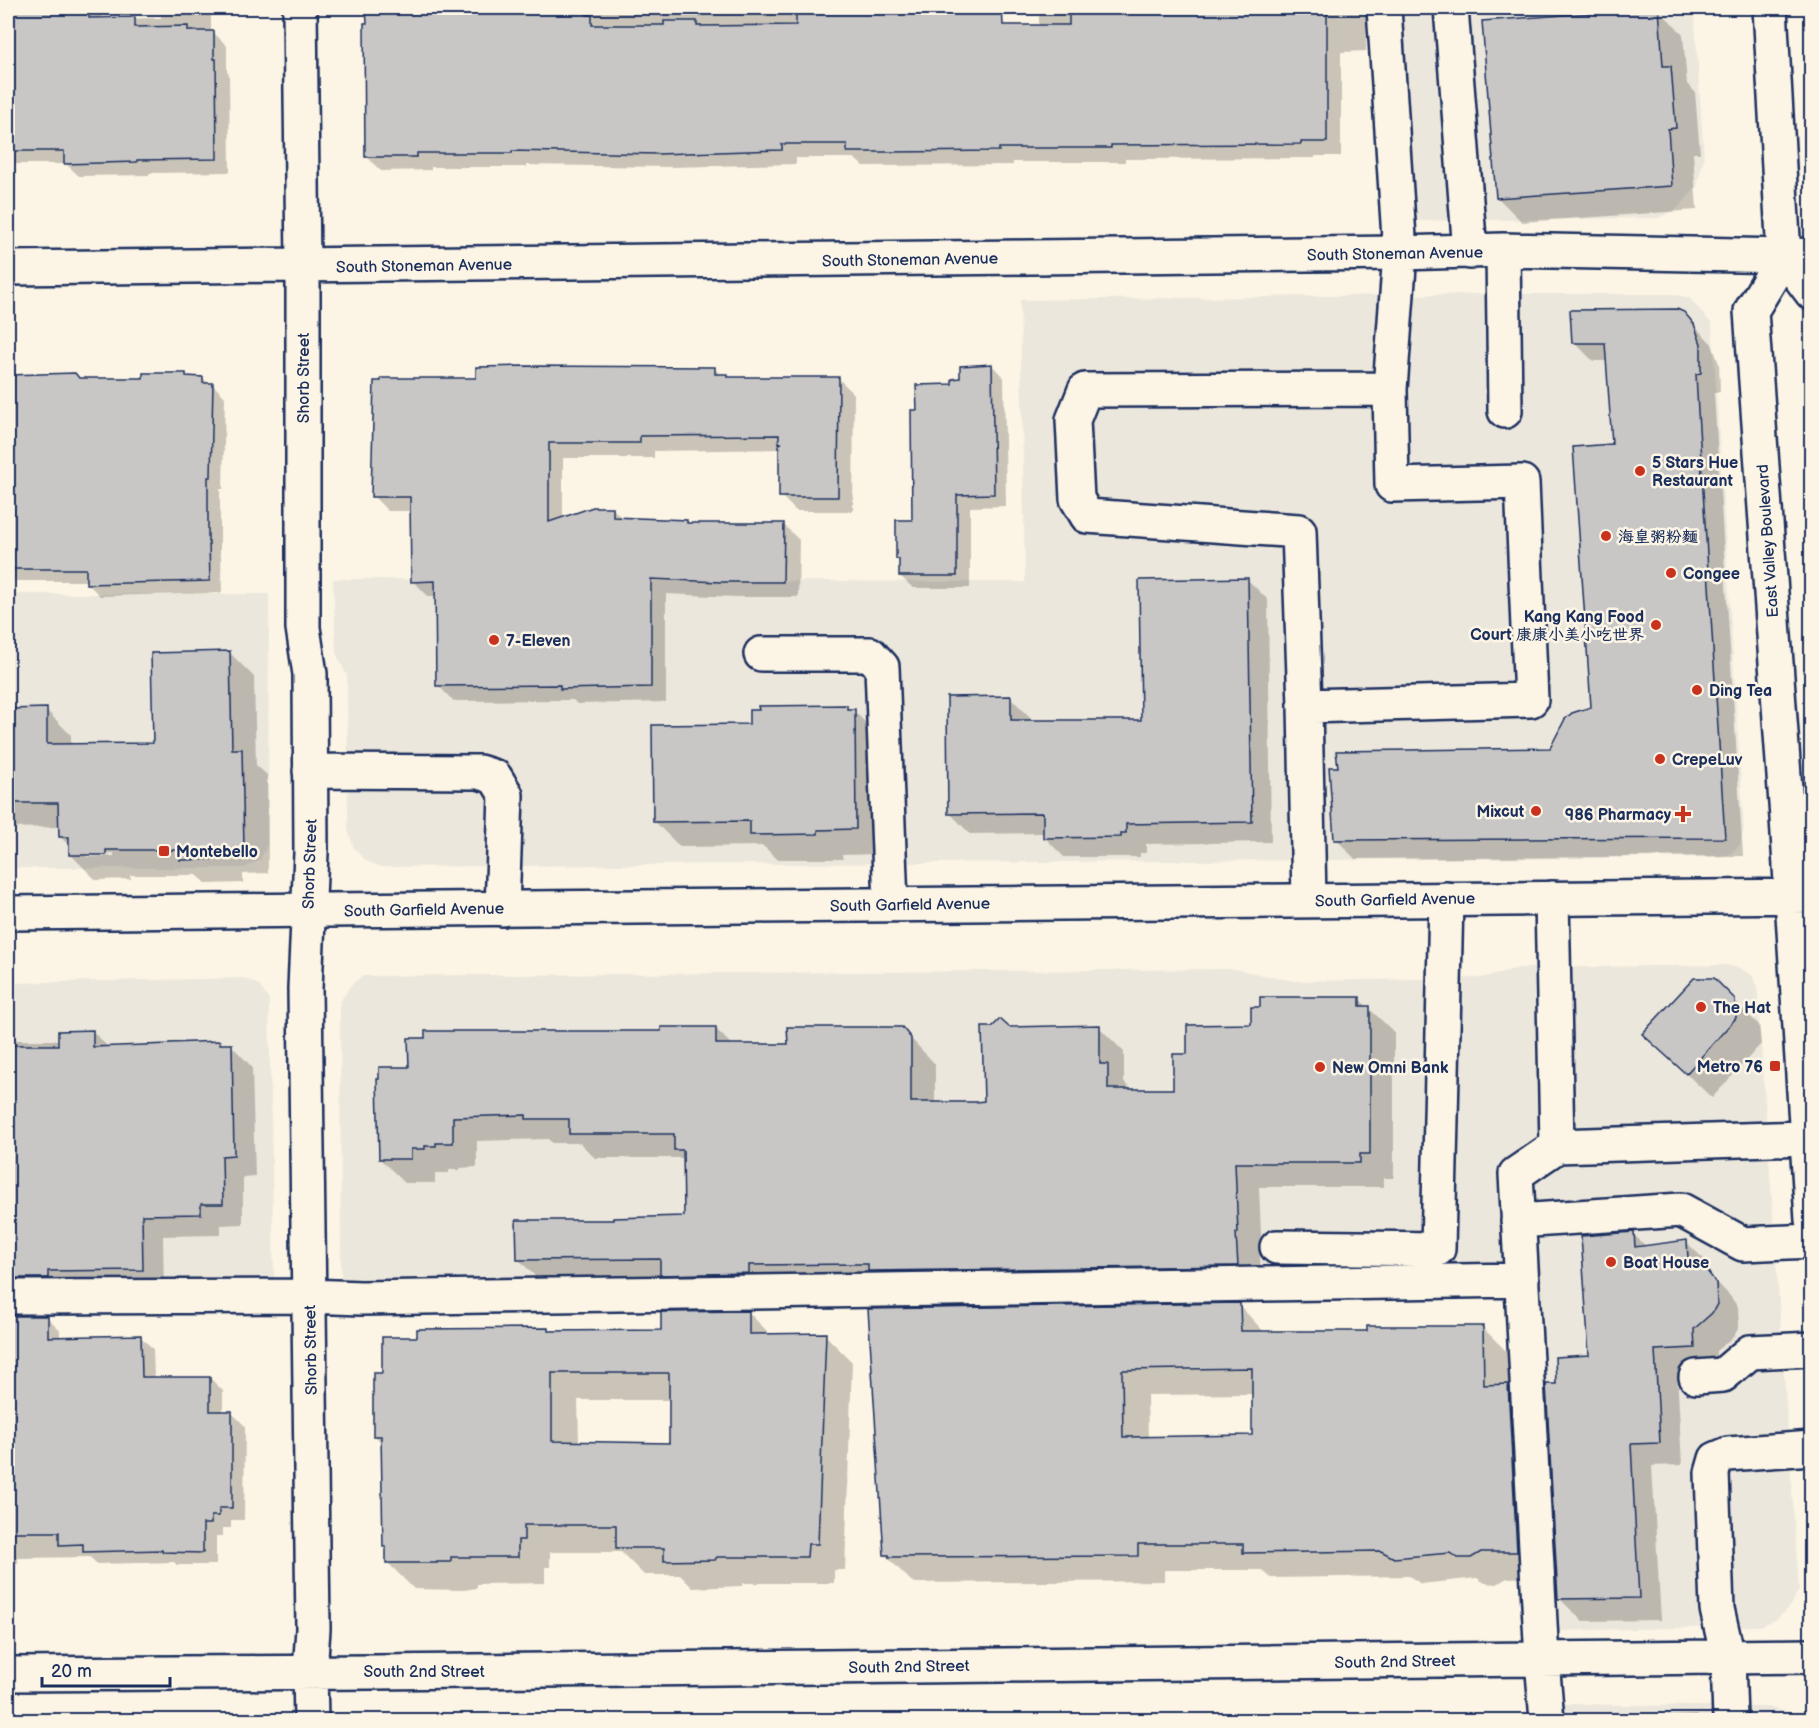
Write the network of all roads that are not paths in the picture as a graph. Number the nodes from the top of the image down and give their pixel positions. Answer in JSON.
{"nodes":[{"id":1,"x":300,"y":8,"type":"edge"},
{"id":2,"x":1384,"y":8,"type":"edge"},
{"id":3,"x":1451,"y":8,"type":"edge"},
{"id":4,"x":1770,"y":8,"type":"edge"},
{"id":5,"x":1503,"y":250,"type":"junction"},
{"id":6,"x":1470,"y":252,"type":"junction"},
{"id":7,"x":1400,"y":253,"type":"junction"},
{"id":8,"x":1798,"y":255,"type":"edge"},
{"id":9,"x":303,"y":266,"type":"junction"},
{"id":10,"x":8,"y":268,"type":"edge"},
{"id":11,"x":1812,"y":294,"type":"edge"},
{"id":12,"x":1390,"y":389,"type":"junction"},
{"id":13,"x":1505,"y":411,"type":"dead end"},
{"id":14,"x":761,"y":654,"type":"dead end"},
{"id":15,"x":1305,"y":705,"type":"junction"},
{"id":16,"x":310,"y":771,"type":"junction"},
{"id":17,"x":1801,"y":896,"type":"edge"},
{"id":18,"x":1446,"y":898,"type":"junction"},
{"id":19,"x":1552,"y":898,"type":"junction"},
{"id":20,"x":1308,"y":900,"type":"junction"},
{"id":21,"x":891,"y":904,"type":"junction"},
{"id":22,"x":502,"y":909,"type":"junction"},
{"id":23,"x":308,"y":910,"type":"junction"},
{"id":24,"x":8,"y":912,"type":"edge"},
{"id":25,"x":1806,"y":1138,"type":"junction"},
{"id":26,"x":1557,"y":1146,"type":"junction"},
{"id":27,"x":1812,"y":1220,"type":"edge"},
{"id":28,"x":1518,"y":1221,"type":"junction"},
{"id":29,"x":1812,"y":1242,"type":"edge"},
{"id":30,"x":1277,"y":1247,"type":"dead end"},
{"id":31,"x":1522,"y":1280,"type":"junction"},
{"id":32,"x":309,"y":1296,"type":"junction"},
{"id":33,"x":8,"y":1298,"type":"edge"},
{"id":34,"x":1812,"y":1349,"type":"edge"},
{"id":35,"x":1696,"y":1377,"type":"dead end"},
{"id":36,"x":1812,"y":1448,"type":"edge"},
{"id":37,"x":1812,"y":1656,"type":"edge"},
{"id":38,"x":1728,"y":1657,"type":"junction"},
{"id":39,"x":1542,"y":1660,"type":"junction"},
{"id":40,"x":310,"y":1672,"type":"junction"},
{"id":41,"x":8,"y":1674,"type":"edge"},
{"id":42,"x":310,"y":1720,"type":"edge"},
{"id":43,"x":1547,"y":1720,"type":"edge"},
{"id":44,"x":1730,"y":1720,"type":"edge"}],
"edges":[{"from":1,"to":9,"type":"street","name":"Shorb Street"},
{"from":2,"to":7,"type":"street"},
{"from":3,"to":6,"type":"street"},
{"from":4,"to":8,"type":"street"},
{"from":5,"to":6,"type":"street","name":"South Stoneman Avenue"},
{"from":5,"to":8,"type":"street","name":"South Stoneman Avenue"},
{"from":5,"to":13,"type":"street"},
{"from":6,"to":7,"type":"street","name":"South Stoneman Avenue"},
{"from":7,"to":9,"type":"street","name":"South Stoneman Avenue"},
{"from":7,"to":12,"type":"street"},
{"from":8,"to":11,"type":"street"},
{"from":8,"to":17,"type":"street","name":"East Valley Boulevard"},
{"from":9,"to":10,"type":"street","name":"South Stoneman Avenue"},
{"from":9,"to":16,"type":"street","name":"Shorb Street"},
{"from":12,"to":15,"type":"street"},
{"from":12,"to":15,"type":"street"},
{"from":14,"to":21,"type":"street"},
{"from":15,"to":20,"type":"street"},
{"from":16,"to":22,"type":"street"},
{"from":16,"to":23,"type":"street","name":"Shorb Street"},
{"from":17,"to":19,"type":"street","name":"South Garfield Avenue"},
{"from":17,"to":25,"type":"street","name":"East Valley Boulevard"},
{"from":18,"to":19,"type":"street","name":"South Garfield Avenue"},
{"from":18,"to":20,"type":"street","name":"South Garfield Avenue"},
{"from":18,"to":30,"type":"street"},
{"from":19,"to":26,"type":"street"},
{"from":20,"to":21,"type":"street","name":"South Garfield Avenue"},
{"from":21,"to":22,"type":"street","name":"South Garfield Avenue"},
{"from":22,"to":23,"type":"street","name":"South Garfield Avenue"},
{"from":23,"to":24,"type":"street","name":"South Garfield Avenue"},
{"from":23,"to":32,"type":"street","name":"Shorb Street"},
{"from":25,"to":26,"type":"street"},
{"from":25,"to":27,"type":"street","name":"East Valley Boulevard"},
{"from":26,"to":28,"type":"street"},
{"from":28,"to":29,"type":"street"},
{"from":28,"to":31,"type":"street"},
{"from":31,"to":32,"type":"street"},
{"from":31,"to":39,"type":"street"},
{"from":32,"to":33,"type":"street"},
{"from":32,"to":40,"type":"street","name":"Shorb Street"},
{"from":34,"to":35,"type":"street"},
{"from":36,"to":38,"type":"street"},
{"from":37,"to":38,"type":"street","name":"South 2nd Street"},
{"from":38,"to":39,"type":"street","name":"South 2nd Street"},
{"from":38,"to":44,"type":"street"},
{"from":39,"to":40,"type":"street","name":"South 2nd Street"},
{"from":39,"to":43,"type":"street"},
{"from":40,"to":41,"type":"street","name":"South 2nd Street"},
{"from":40,"to":42,"type":"street","name":"Shorb Street"}]}
